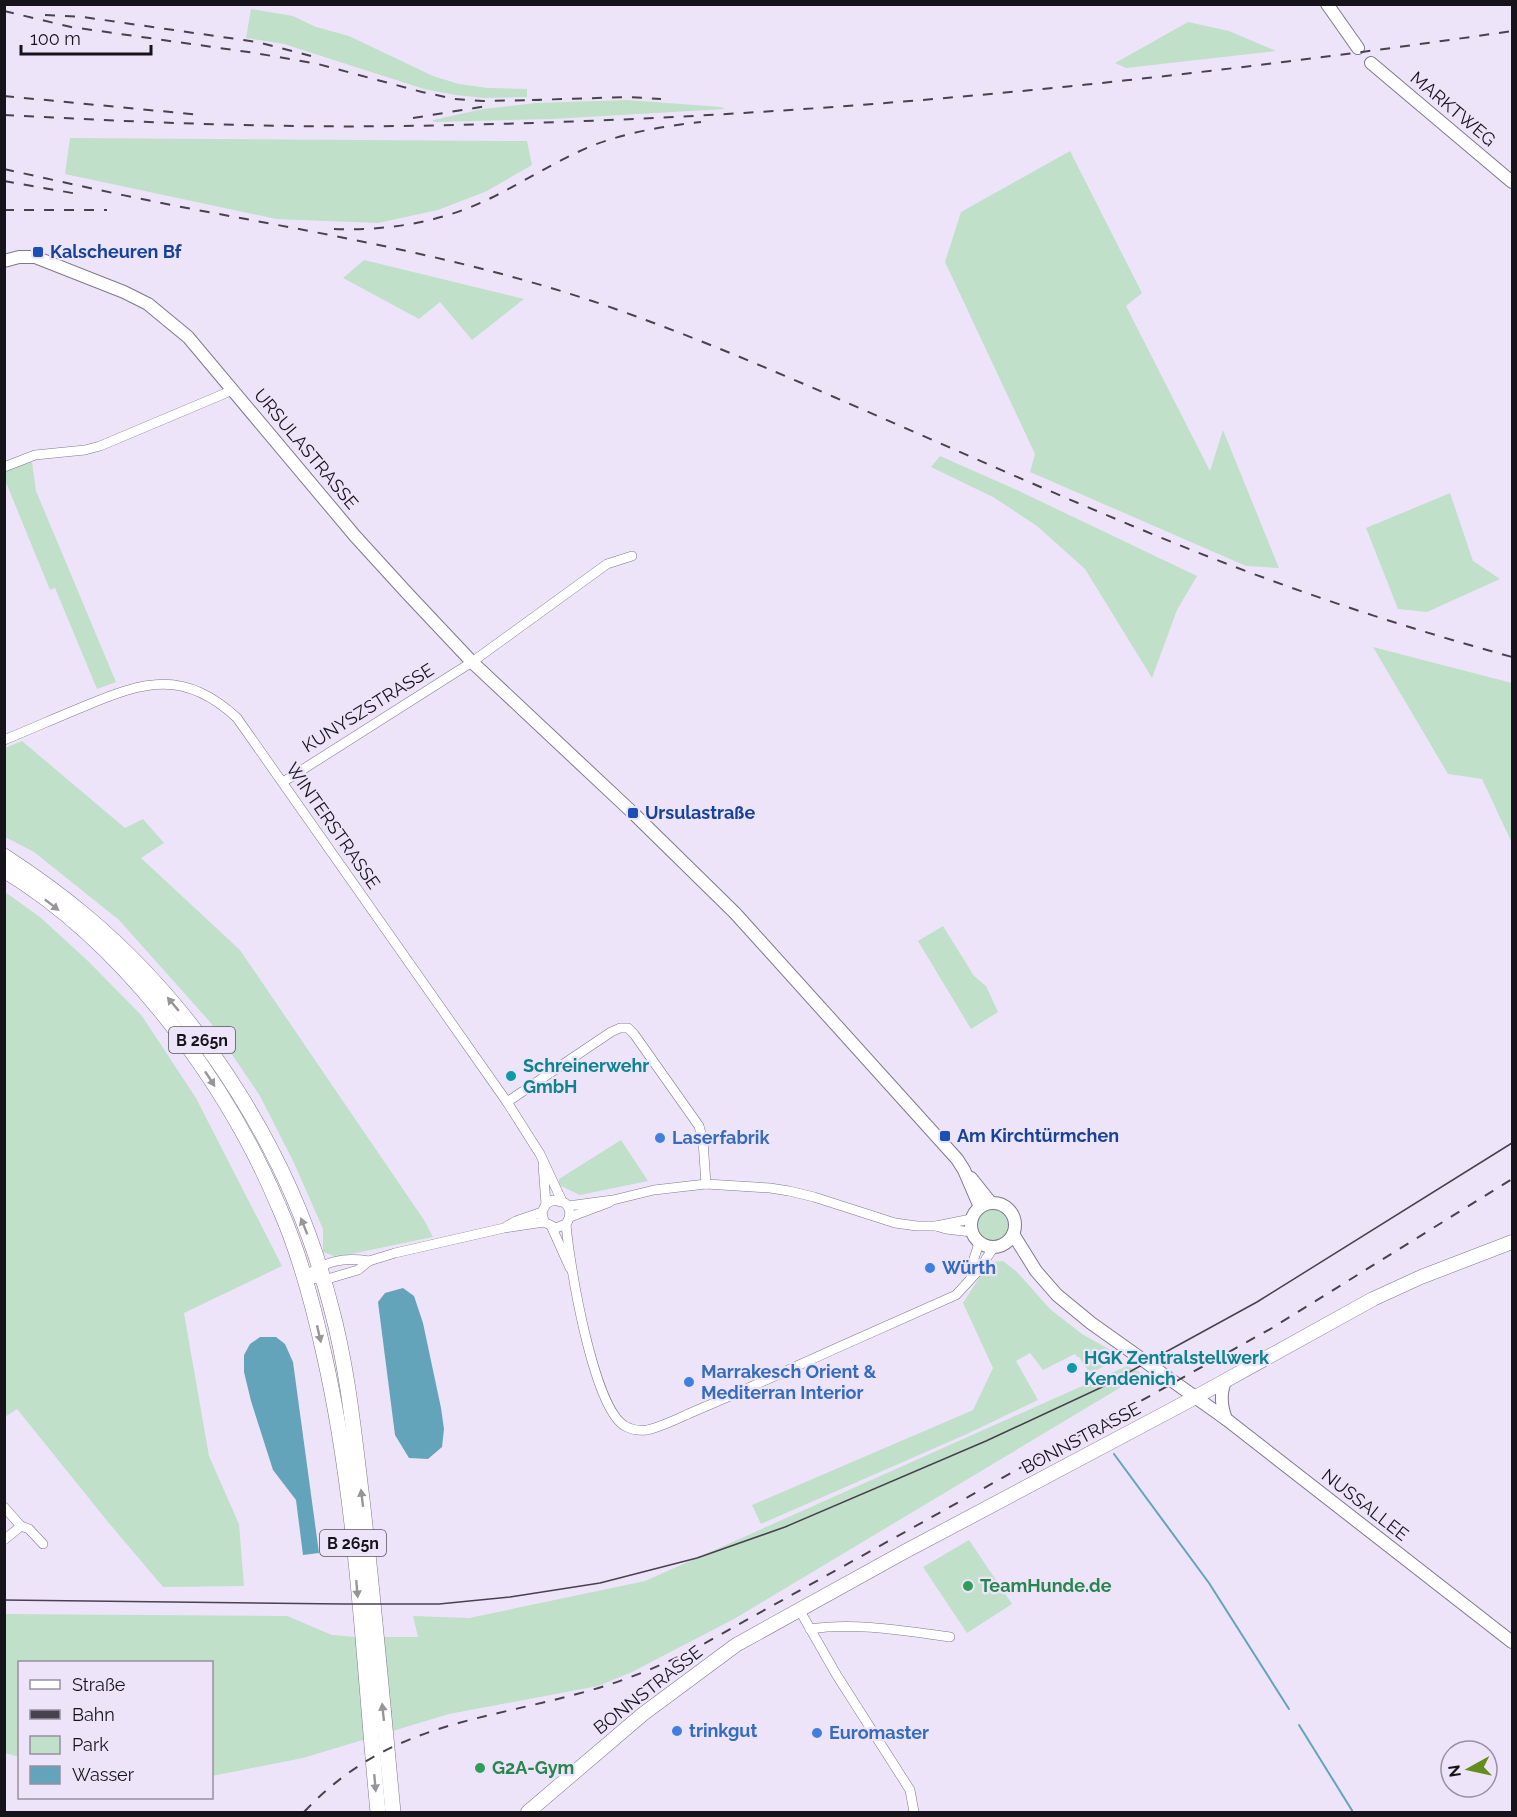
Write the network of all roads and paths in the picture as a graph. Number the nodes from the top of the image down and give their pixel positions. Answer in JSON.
{"nodes":[{"id":1,"x":1327,"y":4,"type":"edge"},
{"id":2,"x":1358,"y":48,"type":"dead end"},
{"id":3,"x":1371,"y":63,"type":"dead end"},
{"id":4,"x":1512,"y":182,"type":"edge"},
{"id":5,"x":4,"y":261,"type":"edge"},
{"id":6,"x":232,"y":388,"type":"junction"},
{"id":7,"x":4,"y":467,"type":"edge"},
{"id":8,"x":632,"y":556,"type":"dead end"},
{"id":9,"x":472,"y":662,"type":"junction"},
{"id":10,"x":4,"y":740,"type":"edge"},
{"id":11,"x":283,"y":782,"type":"junction"},
{"id":12,"x":4,"y":856,"type":"edge"},
{"id":13,"x":4,"y":870,"type":"edge"},
{"id":14,"x":507,"y":1102,"type":"junction"},
{"id":15,"x":543,"y":1162,"type":"junction"},
{"id":16,"x":706,"y":1184,"type":"junction"},
{"id":17,"x":613,"y":1200,"type":"junction"},
{"id":18,"x":565,"y":1203,"type":"junction"},
{"id":19,"x":986,"y":1205,"type":"junction"},
{"id":20,"x":546,"y":1217,"type":"junction"},
{"id":21,"x":971,"y":1219,"type":"junction"},
{"id":22,"x":568,"y":1221,"type":"junction"},
{"id":23,"x":936,"y":1226,"type":"junction"},
{"id":24,"x":972,"y":1232,"type":"junction"},
{"id":25,"x":1013,"y":1234,"type":"junction"},
{"id":26,"x":1512,"y":1242,"type":"edge"},
{"id":27,"x":980,"y":1243,"type":"junction"},
{"id":28,"x":997,"y":1247,"type":"junction"},
{"id":29,"x":369,"y":1260,"type":"junction"},
{"id":30,"x":571,"y":1270,"type":"junction"},
{"id":31,"x":1036,"y":1270,"type":"junction"},
{"id":32,"x":322,"y":1273,"type":"junction"},
{"id":33,"x":304,"y":1277,"type":"junction"},
{"id":34,"x":971,"y":1277,"type":"junction"},
{"id":35,"x":1225,"y":1381,"type":"junction"},
{"id":36,"x":1194,"y":1398,"type":"junction"},
{"id":37,"x":1226,"y":1419,"type":"junction"},
{"id":38,"x":4,"y":1507,"type":"edge"},
{"id":39,"x":21,"y":1526,"type":"junction"},
{"id":40,"x":4,"y":1540,"type":"edge"},
{"id":41,"x":43,"y":1544,"type":"dead end"},
{"id":42,"x":800,"y":1611,"type":"junction"},
{"id":43,"x":810,"y":1629,"type":"junction"},
{"id":44,"x":950,"y":1637,"type":"dead end"},
{"id":45,"x":1512,"y":1642,"type":"edge"},
{"id":46,"x":378,"y":1812,"type":"edge"},
{"id":47,"x":393,"y":1812,"type":"edge"},
{"id":48,"x":528,"y":1812,"type":"edge"},
{"id":49,"x":914,"y":1812,"type":"edge"}],
"edges":[{"from":1,"to":2,"type":"street"},
{"from":3,"to":4,"type":"street","name":"MARKTWEG"},
{"from":5,"to":6,"type":"street","name":"URSULASTRASSE"},
{"from":6,"to":7,"type":"street"},
{"from":6,"to":9,"type":"street","name":"URSULASTRASSE"},
{"from":8,"to":9,"type":"street","name":"KUNYSZSTRASSE"},
{"from":9,"to":11,"type":"street","name":"KUNYSZSTRASSE"},
{"from":9,"to":19,"type":"street","name":"URSULASTRASSE"},
{"from":10,"to":11,"type":"street","name":"WINTERSTRASSE"},
{"from":11,"to":14,"type":"street","name":"WINTERSTRASSE"},
{"from":32,"to":12,"type":"main road","number":"B 265n","one_way":true},
{"from":13,"to":33,"type":"main road","number":"B 265n","one_way":true},
{"from":14,"to":15,"type":"street","name":"WINTERSTRASSE"},
{"from":14,"to":16,"type":"street"},
{"from":15,"to":18,"type":"street","name":"WINTERSTRASSE"},
{"from":15,"to":20,"type":"street","name":"WINTERSTRASSE"},
{"from":16,"to":17,"type":"street"},
{"from":16,"to":23,"type":"street"},
{"from":17,"to":18,"type":"street"},
{"from":17,"to":22,"type":"street"},
{"from":18,"to":20,"type":"street"},
{"from":18,"to":22,"type":"street","name":"WINTERSTRASSE"},
{"from":19,"to":21,"type":"street"},
{"from":19,"to":25,"type":"street"},
{"from":20,"to":22,"type":"street"},
{"from":20,"to":29,"type":"street"},
{"from":20,"to":30,"type":"street"},
{"from":21,"to":23,"type":"street"},
{"from":21,"to":24,"type":"street"},
{"from":22,"to":30,"type":"street","name":"WINTERSTRASSE"},
{"from":23,"to":24,"type":"street"},
{"from":24,"to":27,"type":"street"},
{"from":25,"to":28,"type":"street"},
{"from":25,"to":31,"type":"street"},
{"from":26,"to":35,"type":"main road","name":"BONNSTRASSE"},
{"from":27,"to":28,"type":"street"},
{"from":27,"to":34,"type":"street"},
{"from":28,"to":31,"type":"street"},
{"from":28,"to":34,"type":"street"},
{"from":29,"to":32,"type":"street"},
{"from":29,"to":32,"type":"street"},
{"from":30,"to":34,"type":"street"},
{"from":31,"to":36,"type":"street"},
{"from":32,"to":33,"type":"street"},
{"from":32,"to":33,"type":"street"},
{"from":47,"to":32,"type":"main road","number":"B 265n","one_way":true},
{"from":33,"to":46,"type":"main road","number":"B 265n","one_way":true},
{"from":35,"to":36,"type":"main road","name":"BONNSTRASSE"},
{"from":35,"to":37,"type":"street"},
{"from":36,"to":37,"type":"street","name":"NUSSALLEE"},
{"from":36,"to":42,"type":"main road","name":"BONNSTRASSE"},
{"from":37,"to":45,"type":"street","name":"NUSSALLEE"},
{"from":38,"to":39,"type":"street"},
{"from":39,"to":40,"type":"street"},
{"from":39,"to":41,"type":"street"},
{"from":42,"to":43,"type":"street"},
{"from":42,"to":48,"type":"main road","name":"BONNSTRASSE"},
{"from":43,"to":44,"type":"street"},
{"from":43,"to":49,"type":"street"}]}
